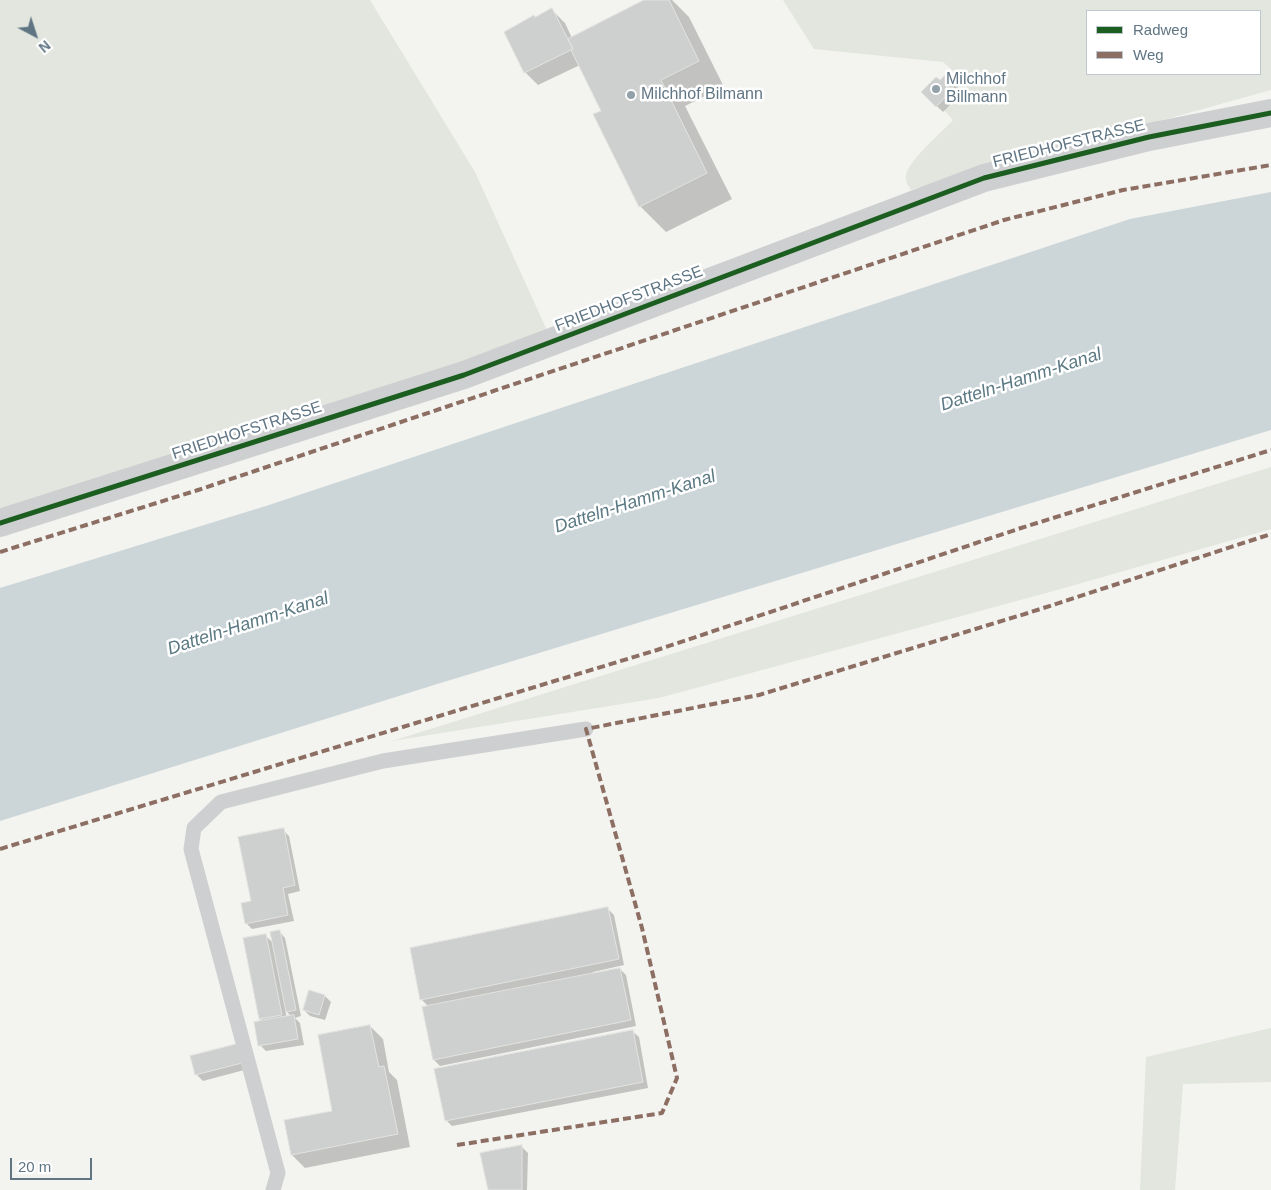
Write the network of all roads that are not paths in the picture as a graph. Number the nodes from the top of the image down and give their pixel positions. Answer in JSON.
{"nodes":[{"id":1,"x":1271,"y":113,"type":"edge"},
{"id":2,"x":0,"y":523,"type":"edge"},
{"id":3,"x":586,"y":729,"type":"dead end"},
{"id":4,"x":274,"y":1190,"type":"edge"}],
"edges":[{"from":1,"to":2,"type":"street","name":"FRIEDHOFSTRASSE"},
{"from":3,"to":4,"type":"lane"}]}
